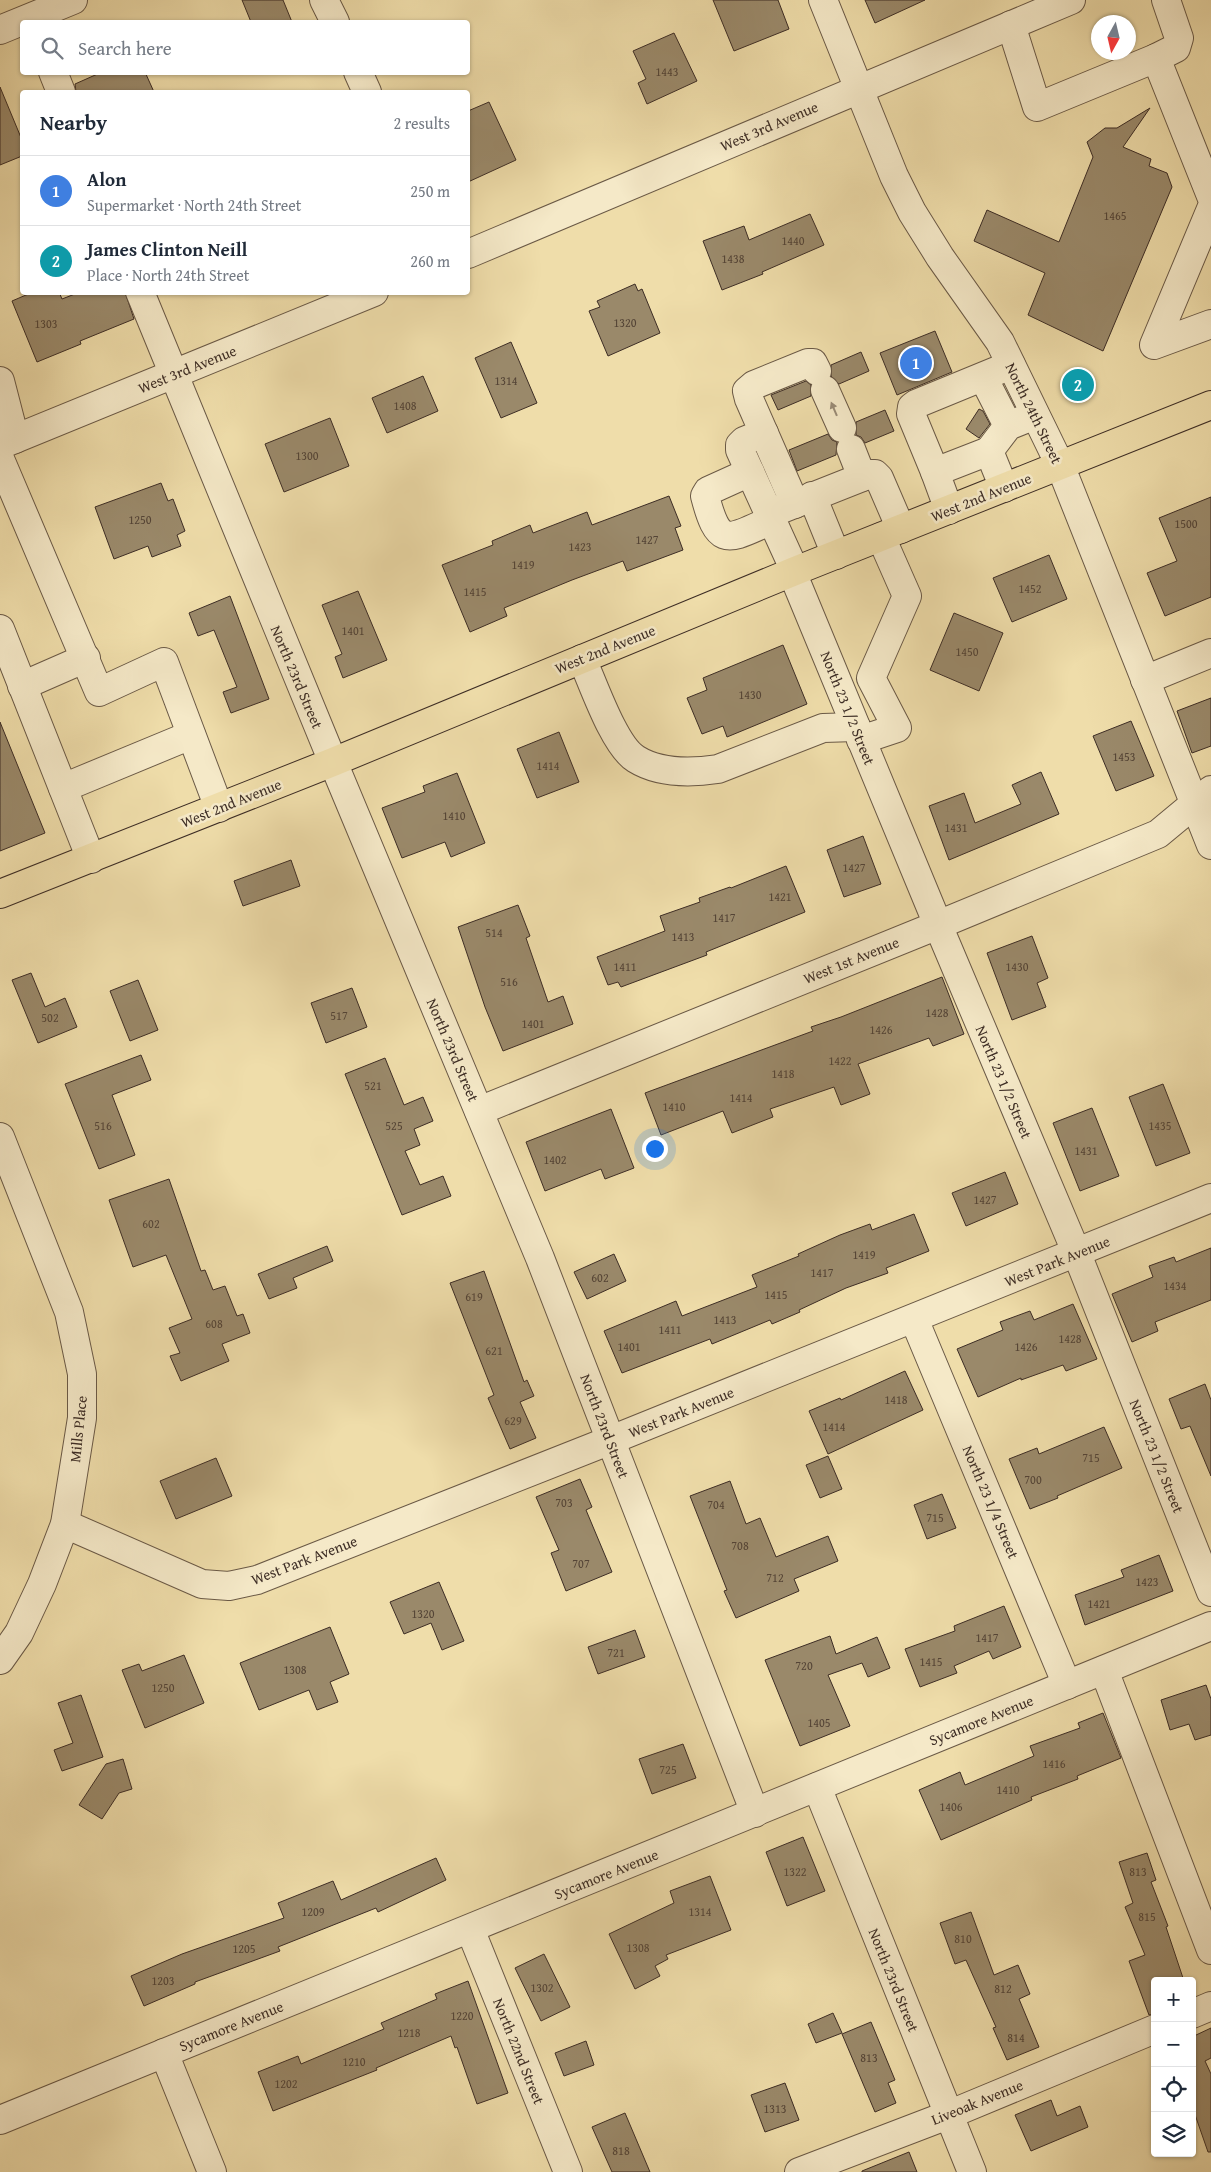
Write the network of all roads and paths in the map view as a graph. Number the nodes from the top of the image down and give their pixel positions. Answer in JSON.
{"nodes":[{"id":1,"x":73,"y":0,"type":"edge"},
{"id":2,"x":324,"y":0,"type":"edge"},
{"id":3,"x":823,"y":0,"type":"edge"},
{"id":4,"x":1071,"y":0,"type":"edge"},
{"id":5,"x":1166,"y":0,"type":"edge"},
{"id":6,"x":30,"y":13,"type":"edge"},
{"id":7,"x":334,"y":20,"type":"edge"},
{"id":8,"x":1011,"y":25,"type":"junction"},
{"id":9,"x":0,"y":30,"type":"edge"},
{"id":10,"x":1156,"y":58,"type":"junction"},
{"id":11,"x":54,"y":75,"type":"edge"},
{"id":12,"x":359,"y":75,"type":"edge"},
{"id":13,"x":858,"y":88,"type":"junction"},
{"id":14,"x":60,"y":90,"type":"edge"},
{"id":15,"x":366,"y":90,"type":"edge"},
{"id":16,"x":1211,"y":196,"type":"edge"},
{"id":17,"x":1211,"y":209,"type":"edge"},
{"id":18,"x":470,"y":253,"type":"edge"},
{"id":19,"x":141,"y":295,"type":"edge"},
{"id":20,"x":367,"y":295,"type":"edge"},
{"id":21,"x":1211,"y":324,"type":"edge"},
{"id":22,"x":1011,"y":365,"type":"junction"},
{"id":23,"x":172,"y":375,"type":"junction"},
{"id":24,"x":983,"y":376,"type":"junction"},
{"id":25,"x":0,"y":381,"type":"edge"},
{"id":26,"x":1211,"y":405,"type":"edge"},
{"id":27,"x":1035,"y":415,"type":"junction"},
{"id":28,"x":1008,"y":426,"type":"junction"},
{"id":29,"x":764,"y":433,"type":"junction"},
{"id":30,"x":5,"y":447,"type":"edge"},
{"id":31,"x":989,"y":451,"type":"junction"},
{"id":32,"x":1060,"y":465,"type":"junction"},
{"id":33,"x":750,"y":472,"type":"junction"},
{"id":34,"x":935,"y":472,"type":"junction"},
{"id":35,"x":862,"y":477,"type":"junction"},
{"id":36,"x":1004,"y":488,"type":"junction"},
{"id":37,"x":803,"y":500,"type":"junction"},
{"id":38,"x":949,"y":510,"type":"junction"},
{"id":39,"x":771,"y":517,"type":"junction"},
{"id":40,"x":891,"y":533,"type":"junction"},
{"id":41,"x":836,"y":555,"type":"junction"},
{"id":42,"x":794,"y":572,"type":"junction"},
{"id":43,"x":0,"y":629,"type":"edge"},
{"id":44,"x":1211,"y":652,"type":"edge"},
{"id":45,"x":86,"y":658,"type":"junction"},
{"id":46,"x":582,"y":659,"type":"junction"},
{"id":47,"x":1145,"y":680,"type":"junction"},
{"id":48,"x":22,"y":686,"type":"junction"},
{"id":49,"x":859,"y":734,"type":"junction"},
{"id":50,"x":191,"y":735,"type":"junction"},
{"id":51,"x":333,"y":762,"type":"junction"},
{"id":52,"x":63,"y":788,"type":"junction"},
{"id":53,"x":1203,"y":796,"type":"edge"},
{"id":54,"x":219,"y":808,"type":"junction"},
{"id":55,"x":1211,"y":845,"type":"edge"},
{"id":56,"x":91,"y":859,"type":"junction"},
{"id":57,"x":0,"y":894,"type":"edge"},
{"id":58,"x":938,"y":926,"type":"junction"},
{"id":59,"x":479,"y":1111,"type":"junction"},
{"id":60,"x":0,"y":1137,"type":"edge"},
{"id":61,"x":1211,"y":1198,"type":"edge"},
{"id":62,"x":1077,"y":1254,"type":"junction"},
{"id":63,"x":914,"y":1319,"type":"junction"},
{"id":64,"x":611,"y":1440,"type":"junction"},
{"id":65,"x":64,"y":1524,"type":"junction"},
{"id":66,"x":1211,"y":1592,"type":"edge"},
{"id":67,"x":1211,"y":1626,"type":"edge"},
{"id":68,"x":0,"y":1660,"type":"edge"},
{"id":69,"x":1104,"y":1670,"type":"junction"},
{"id":70,"x":1067,"y":1685,"type":"junction"},
{"id":71,"x":817,"y":1787,"type":"junction"},
{"id":72,"x":755,"y":1813,"type":"junction"},
{"id":73,"x":470,"y":1929,"type":"junction"},
{"id":74,"x":1211,"y":1950,"type":"edge"},
{"id":75,"x":1211,"y":2006,"type":"edge"},
{"id":76,"x":1196,"y":2012,"type":"edge"},
{"id":77,"x":1151,"y":2031,"type":"edge"},
{"id":78,"x":164,"y":2053,"type":"junction"},
{"id":79,"x":948,"y":2115,"type":"junction"},
{"id":80,"x":0,"y":2120,"type":"edge"},
{"id":81,"x":212,"y":2172,"type":"edge"},
{"id":82,"x":568,"y":2172,"type":"edge"},
{"id":83,"x":799,"y":2172,"type":"edge"},
{"id":84,"x":972,"y":2172,"type":"edge"}],
"edges":[{"from":1,"to":6,"type":"street"},
{"from":2,"to":7,"type":"street"},
{"from":3,"to":13,"type":"street","name":"North 24th Street"},
{"from":4,"to":8,"type":"street","name":"West 3rd Avenue"},
{"from":5,"to":10,"type":"street"},
{"from":6,"to":9,"type":"street"},
{"from":8,"to":10,"type":"street"},
{"from":8,"to":13,"type":"street","name":"West 3rd Avenue"},
{"from":10,"to":16,"type":"street"},
{"from":11,"to":14,"type":"street"},
{"from":12,"to":15,"type":"street"},
{"from":13,"to":18,"type":"street","name":"West 3rd Avenue"},
{"from":13,"to":22,"type":"street","name":"North 24th Street"},
{"from":17,"to":21,"type":"street"},
{"from":19,"to":23,"type":"street","name":"North 23rd Street"},
{"from":20,"to":23,"type":"street","name":"West 3rd Avenue"},
{"from":22,"to":24,"type":"street"},
{"from":22,"to":27,"type":"street","name":"North 24th Street"},
{"from":23,"to":30,"type":"street","name":"West 3rd Avenue"},
{"from":23,"to":51,"type":"street","name":"North 23rd Street"},
{"from":24,"to":28,"type":"street"},
{"from":24,"to":34,"type":"street"},
{"from":25,"to":30,"type":"street"},
{"from":26,"to":32,"type":"main road","name":"West 2nd Avenue"},
{"from":27,"to":28,"type":"street"},
{"from":27,"to":32,"type":"street","name":"North 24th Street"},
{"from":28,"to":31,"type":"street"},
{"from":29,"to":33,"type":"street","name":"North 23 1/2 Street"},
{"from":35,"to":29,"type":"street","one_way":true},
{"from":29,"to":37,"type":"street"},
{"from":30,"to":45,"type":"street"},
{"from":31,"to":34,"type":"street"},
{"from":31,"to":36,"type":"street"},
{"from":32,"to":36,"type":"main road","name":"West 2nd Avenue"},
{"from":32,"to":47,"type":"street","name":"North 24th Street"},
{"from":33,"to":39,"type":"street","name":"North 23 1/2 Street"},
{"from":33,"to":39,"type":"street"},
{"from":34,"to":38,"type":"street"},
{"from":35,"to":37,"type":"street"},
{"from":35,"to":40,"type":"street"},
{"from":36,"to":38,"type":"main road","name":"West 2nd Avenue"},
{"from":37,"to":39,"type":"street"},
{"from":37,"to":41,"type":"street"},
{"from":38,"to":40,"type":"main road","name":"West 2nd Avenue"},
{"from":39,"to":42,"type":"street","name":"North 23 1/2 Street"},
{"from":40,"to":41,"type":"main road","name":"West 2nd Avenue"},
{"from":40,"to":49,"type":"street"},
{"from":41,"to":42,"type":"main road","name":"West 2nd Avenue"},
{"from":42,"to":46,"type":"main road","name":"West 2nd Avenue"},
{"from":42,"to":49,"type":"street","name":"North 23 1/2 Street"},
{"from":43,"to":48,"type":"street"},
{"from":44,"to":47,"type":"street"},
{"from":45,"to":48,"type":"street"},
{"from":45,"to":50,"type":"street"},
{"from":46,"to":49,"type":"street"},
{"from":46,"to":51,"type":"main road","name":"West 2nd Avenue"},
{"from":47,"to":53,"type":"street","name":"North 24th Street"},
{"from":48,"to":52,"type":"street"},
{"from":49,"to":58,"type":"street","name":"North 23 1/2 Street"},
{"from":50,"to":52,"type":"street"},
{"from":50,"to":54,"type":"street"},
{"from":51,"to":54,"type":"main road","name":"West 2nd Avenue"},
{"from":51,"to":59,"type":"street","name":"North 23rd Street"},
{"from":52,"to":56,"type":"street"},
{"from":53,"to":55,"type":"street","name":"North 24th Street"},
{"from":53,"to":58,"type":"street","name":"West 1st Avenue"},
{"from":54,"to":56,"type":"main road","name":"West 2nd Avenue"},
{"from":56,"to":57,"type":"main road","name":"West 2nd Avenue"},
{"from":58,"to":59,"type":"street","name":"West 1st Avenue"},
{"from":58,"to":62,"type":"street","name":"North 23 1/2 Street"},
{"from":59,"to":64,"type":"street","name":"North 23rd Street"},
{"from":60,"to":65,"type":"street","name":"Mills Place"},
{"from":61,"to":62,"type":"street","name":"West Park Avenue"},
{"from":62,"to":63,"type":"street","name":"West Park Avenue"},
{"from":62,"to":66,"type":"street","name":"North 23 1/2 Street"},
{"from":63,"to":64,"type":"street","name":"West Park Avenue"},
{"from":63,"to":70,"type":"street","name":"North 23 1/4 Street"},
{"from":64,"to":65,"type":"street","name":"West Park Avenue"},
{"from":64,"to":72,"type":"street","name":"North 23rd Street"},
{"from":65,"to":68,"type":"street","name":"Mills Place"},
{"from":67,"to":69,"type":"street","name":"Sycamore Avenue"},
{"from":69,"to":70,"type":"street","name":"Sycamore Avenue"},
{"from":69,"to":74,"type":"street"},
{"from":70,"to":71,"type":"street","name":"Sycamore Avenue"},
{"from":71,"to":72,"type":"street","name":"Sycamore Avenue"},
{"from":71,"to":79,"type":"street","name":"North 23rd Street"},
{"from":72,"to":73,"type":"street","name":"Sycamore Avenue"},
{"from":73,"to":78,"type":"street","name":"Sycamore Avenue"},
{"from":73,"to":82,"type":"street","name":"North 22nd Street"},
{"from":75,"to":76,"type":"street"},
{"from":77,"to":79,"type":"street","name":"Liveoak Avenue"},
{"from":78,"to":80,"type":"street","name":"Sycamore Avenue"},
{"from":78,"to":81,"type":"street"},
{"from":79,"to":83,"type":"street","name":"Liveoak Avenue"},
{"from":79,"to":84,"type":"street","name":"North 23rd Street"}]}
